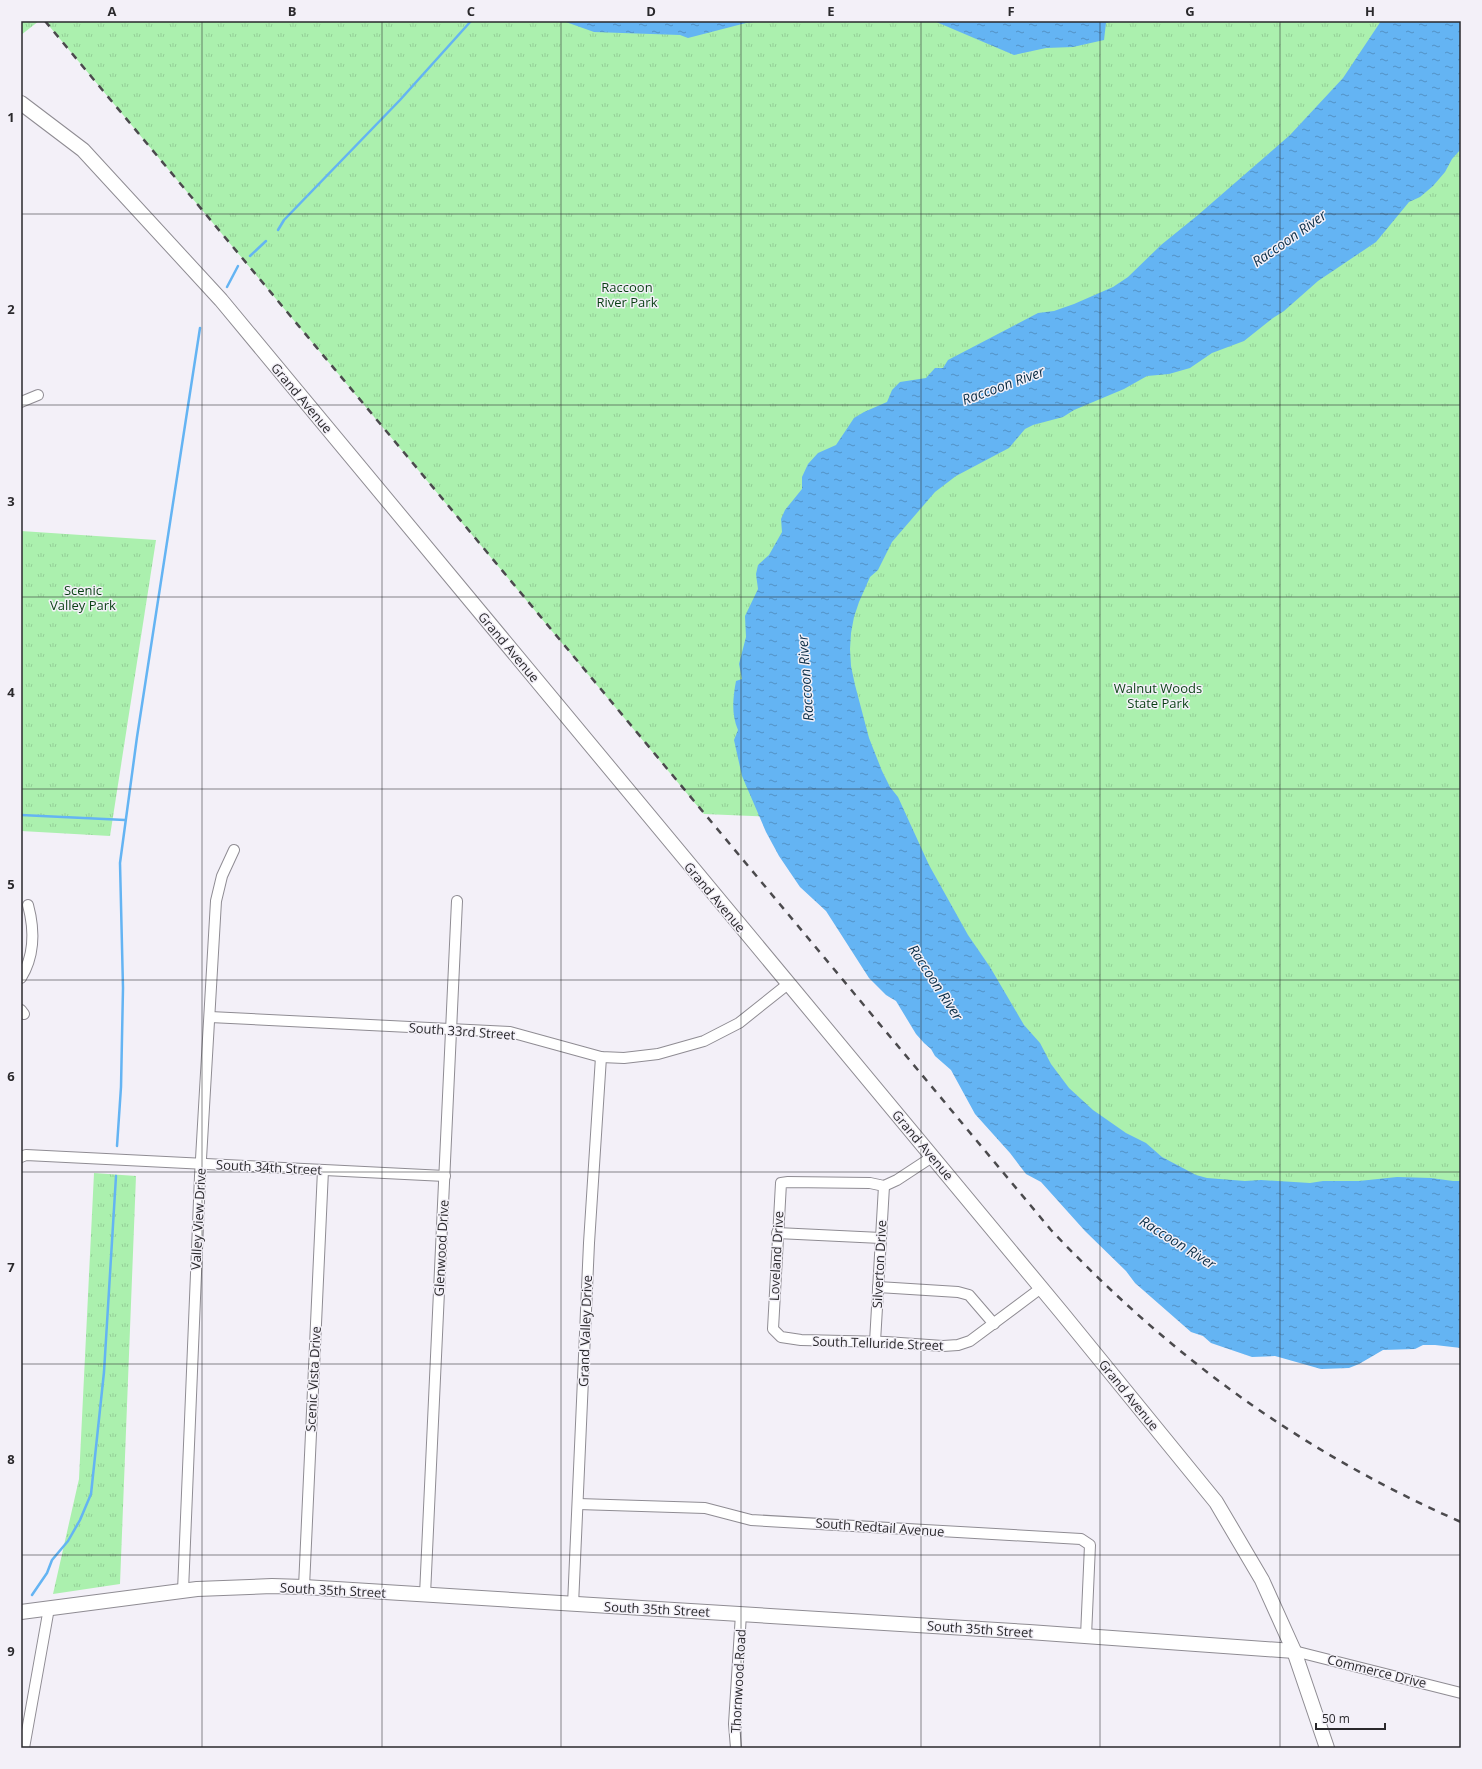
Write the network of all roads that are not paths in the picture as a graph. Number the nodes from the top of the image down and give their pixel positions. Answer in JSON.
{"nodes":[{"id":1,"x":21,"y":103,"type":"edge"},
{"id":2,"x":38,"y":395,"type":"dead end"},
{"id":3,"x":21,"y":402,"type":"edge"},
{"id":4,"x":234,"y":850,"type":"dead end"},
{"id":5,"x":457,"y":901,"type":"dead end"},
{"id":6,"x":28,"y":905,"type":"dead end"},
{"id":7,"x":21,"y":978,"type":"edge"},
{"id":8,"x":788,"y":984,"type":"junction"},
{"id":9,"x":210,"y":1017,"type":"junction"},
{"id":10,"x":452,"y":1030,"type":"junction"},
{"id":11,"x":601,"y":1057,"type":"junction"},
{"id":12,"x":21,"y":1157,"type":"edge"},
{"id":13,"x":932,"y":1157,"type":"junction"},
{"id":14,"x":201,"y":1164,"type":"junction"},
{"id":15,"x":323,"y":1170,"type":"junction"},
{"id":16,"x":445,"y":1176,"type":"junction"},
{"id":17,"x":884,"y":1186,"type":"junction"},
{"id":18,"x":777,"y":1233,"type":"junction"},
{"id":19,"x":881,"y":1238,"type":"junction"},
{"id":20,"x":878,"y":1288,"type":"junction"},
{"id":21,"x":1041,"y":1288,"type":"junction"},
{"id":22,"x":994,"y":1324,"type":"junction"},
{"id":23,"x":773,"y":1329,"type":"joint"},
{"id":24,"x":875,"y":1342,"type":"junction"},
{"id":25,"x":578,"y":1504,"type":"junction"},
{"id":26,"x":304,"y":1587,"type":"junction"},
{"id":27,"x":183,"y":1591,"type":"junction"},
{"id":28,"x":425,"y":1595,"type":"junction"},
{"id":29,"x":573,"y":1605,"type":"junction"},
{"id":30,"x":49,"y":1608,"type":"junction"},
{"id":31,"x":21,"y":1612,"type":"edge"},
{"id":32,"x":741,"y":1614,"type":"junction"},
{"id":33,"x":1086,"y":1636,"type":"junction"},
{"id":34,"x":1294,"y":1651,"type":"junction"},
{"id":35,"x":1461,"y":1693,"type":"edge"},
{"id":36,"x":24,"y":1748,"type":"edge"},
{"id":37,"x":736,"y":1748,"type":"edge"},
{"id":38,"x":1327,"y":1748,"type":"edge"}],
"edges":[{"from":1,"to":8,"type":"main road","name":"Grand Avenue"},
{"from":2,"to":3,"type":"street"},
{"from":4,"to":9,"type":"street","name":"Valley View Drive"},
{"from":5,"to":10,"type":"street","name":"Glenwood Drive"},
{"from":6,"to":7,"type":"street"},
{"from":8,"to":11,"type":"street","name":"South 33rd Street"},
{"from":8,"to":13,"type":"main road","name":"Grand Avenue"},
{"from":9,"to":10,"type":"street","name":"South 33rd Street"},
{"from":9,"to":14,"type":"street","name":"Valley View Drive"},
{"from":10,"to":11,"type":"street","name":"South 33rd Street"},
{"from":10,"to":16,"type":"street","name":"Glenwood Drive"},
{"from":11,"to":25,"type":"street","name":"Grand Valley Drive"},
{"from":12,"to":14,"type":"street","name":"South 34th Street"},
{"from":13,"to":17,"type":"street"},
{"from":13,"to":21,"type":"main road","name":"Grand Avenue"},
{"from":14,"to":15,"type":"street","name":"South 34th Street"},
{"from":14,"to":27,"type":"street","name":"Valley View Drive"},
{"from":15,"to":16,"type":"street","name":"South 34th Street"},
{"from":15,"to":26,"type":"street","name":"Scenic Vista Drive"},
{"from":16,"to":28,"type":"street","name":"Glenwood Drive"},
{"from":17,"to":18,"type":"street","name":"Loveland Drive"},
{"from":17,"to":19,"type":"street","name":"Silverton Drive"},
{"from":18,"to":19,"type":"street"},
{"from":18,"to":23,"type":"street","name":"Loveland Drive"},
{"from":19,"to":20,"type":"street","name":"Silverton Drive"},
{"from":20,"to":22,"type":"street"},
{"from":20,"to":24,"type":"street","name":"Silverton Drive"},
{"from":21,"to":22,"type":"street","name":"South Telluride Street"},
{"from":21,"to":34,"type":"main road","name":"Grand Avenue"},
{"from":22,"to":24,"type":"street","name":"South Telluride Street"},
{"from":23,"to":24,"type":"street","name":"South Telluride Street"},
{"from":25,"to":29,"type":"street","name":"Grand Valley Drive"},
{"from":25,"to":33,"type":"street","name":"South Redtail Avenue"},
{"from":26,"to":27,"type":"main road","name":"South 35th Street"},
{"from":26,"to":28,"type":"main road","name":"South 35th Street"},
{"from":27,"to":30,"type":"main road","name":"South 35th Street"},
{"from":28,"to":29,"type":"main road","name":"South 35th Street"},
{"from":29,"to":32,"type":"main road","name":"South 35th Street"},
{"from":30,"to":31,"type":"main road","name":"South 35th Street"},
{"from":30,"to":36,"type":"street"},
{"from":32,"to":33,"type":"main road","name":"South 35th Street"},
{"from":32,"to":37,"type":"street","name":"Thornwood Road"},
{"from":33,"to":34,"type":"main road","name":"South 35th Street"},
{"from":34,"to":35,"type":"street","name":"Commerce Drive"},
{"from":34,"to":38,"type":"main road","name":"Grand Avenue"}]}
